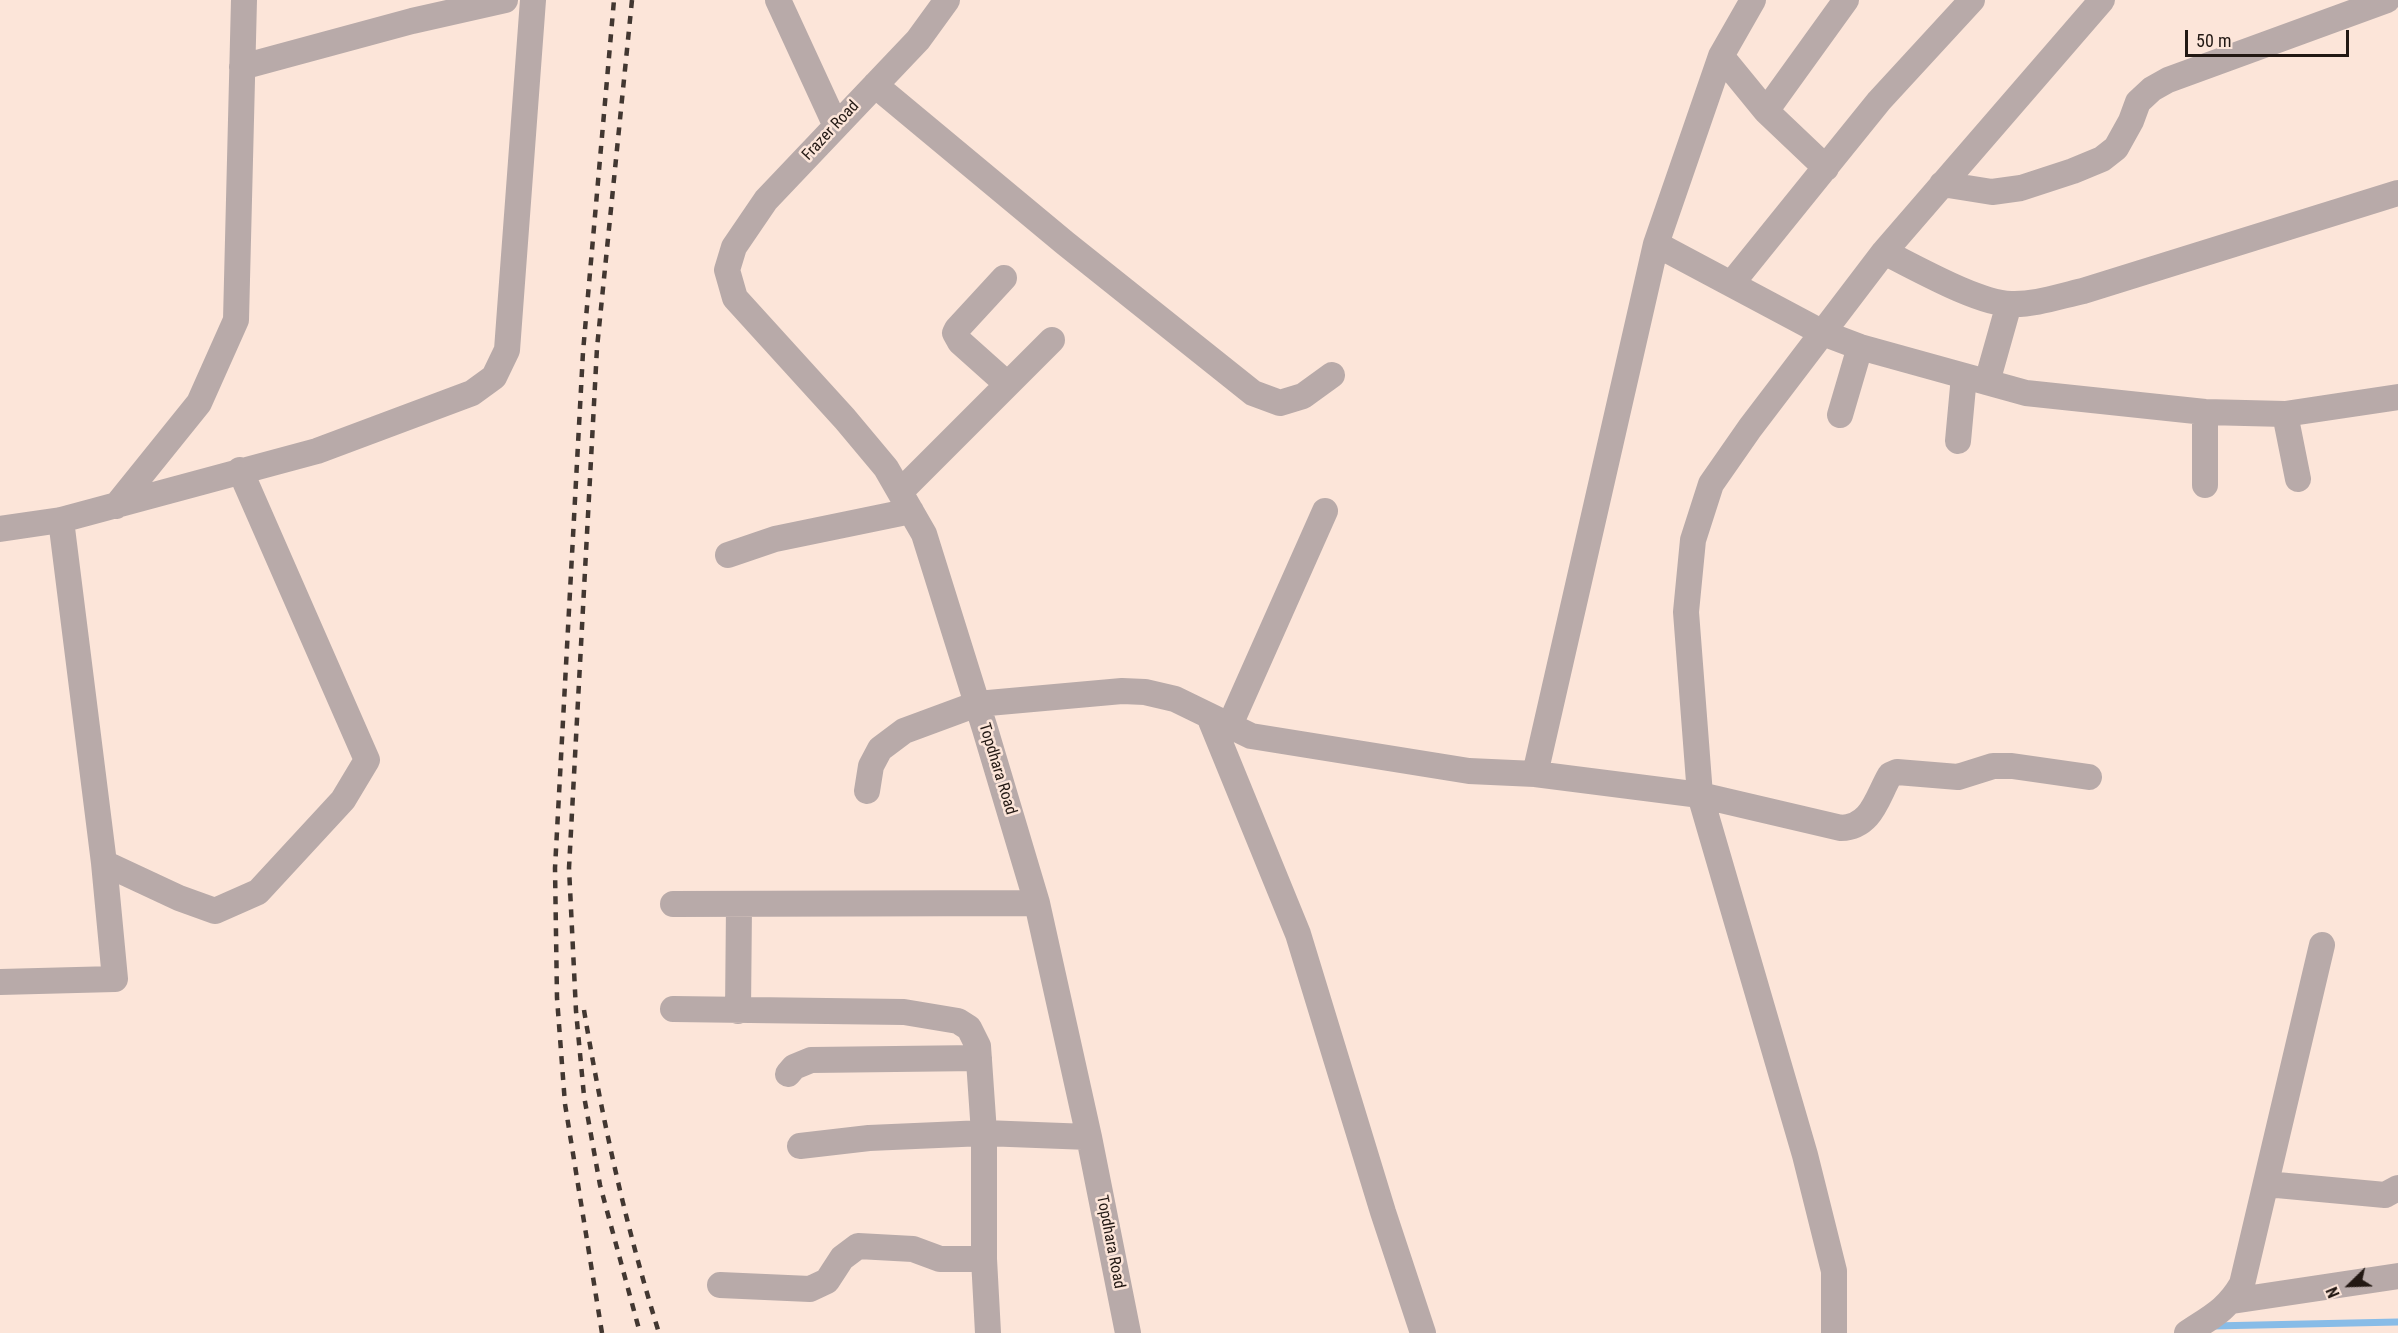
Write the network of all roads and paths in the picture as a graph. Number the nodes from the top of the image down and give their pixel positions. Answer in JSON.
{"nodes":[{"id":1,"x":244,"y":0,"type":"edge"},
{"id":2,"x":504,"y":0,"type":"edge"},
{"id":3,"x":533,"y":0,"type":"edge"},
{"id":4,"x":778,"y":0,"type":"edge"},
{"id":5,"x":947,"y":0,"type":"edge"},
{"id":6,"x":1753,"y":0,"type":"edge"},
{"id":7,"x":1846,"y":0,"type":"edge"},
{"id":8,"x":1972,"y":0,"type":"edge"},
{"id":9,"x":2102,"y":0,"type":"edge"},
{"id":10,"x":2387,"y":0,"type":"edge"},
{"id":11,"x":1721,"y":56,"type":"junction"},
{"id":12,"x":242,"y":68,"type":"junction"},
{"id":13,"x":875,"y":85,"type":"junction"},
{"id":14,"x":1766,"y":111,"type":"junction"},
{"id":15,"x":836,"y":126,"type":"junction"},
{"id":16,"x":1826,"y":168,"type":"junction"},
{"id":17,"x":1942,"y":184,"type":"junction"},
{"id":18,"x":2398,"y":193,"type":"edge"},
{"id":19,"x":1656,"y":244,"type":"junction"},
{"id":20,"x":1884,"y":252,"type":"junction"},
{"id":21,"x":727,"y":270,"type":"joint"},
{"id":22,"x":1004,"y":278,"type":"dead end"},
{"id":23,"x":1732,"y":283,"type":"junction"},
{"id":24,"x":2009,"y":304,"type":"junction"},
{"id":25,"x":1823,"y":333,"type":"junction"},
{"id":26,"x":1052,"y":340,"type":"dead end"},
{"id":27,"x":1860,"y":347,"type":"junction"},
{"id":28,"x":1332,"y":375,"type":"dead end"},
{"id":29,"x":1975,"y":379,"type":"junction"},
{"id":30,"x":1007,"y":384,"type":"junction"},
{"id":31,"x":2398,"y":397,"type":"edge"},
{"id":32,"x":2205,"y":412,"type":"junction"},
{"id":33,"x":2285,"y":414,"type":"junction"},
{"id":34,"x":1840,"y":415,"type":"dead end"},
{"id":35,"x":1958,"y":441,"type":"dead end"},
{"id":36,"x":240,"y":470,"type":"junction"},
{"id":37,"x":2298,"y":479,"type":"dead end"},
{"id":38,"x":2205,"y":485,"type":"dead end"},
{"id":39,"x":905,"y":502,"type":"junction"},
{"id":40,"x":116,"y":506,"type":"junction"},
{"id":41,"x":1325,"y":511,"type":"dead end"},
{"id":42,"x":61,"y":520,"type":"junction"},
{"id":43,"x":0,"y":529,"type":"edge"},
{"id":44,"x":728,"y":555,"type":"dead end"},
{"id":45,"x":977,"y":704,"type":"junction"},
{"id":46,"x":1219,"y":721,"type":"junction"},
{"id":47,"x":1535,"y":774,"type":"junction"},
{"id":48,"x":2089,"y":777,"type":"dead end"},
{"id":49,"x":867,"y":791,"type":"dead end"},
{"id":50,"x":1700,"y":795,"type":"junction"},
{"id":51,"x":104,"y":862,"type":"junction"},
{"id":52,"x":1037,"y":903,"type":"junction"},
{"id":53,"x":673,"y":904,"type":"dead end"},
{"id":54,"x":739,"y":906,"type":"junction"},
{"id":55,"x":2322,"y":945,"type":"dead end"},
{"id":56,"x":0,"y":982,"type":"edge"},
{"id":57,"x":673,"y":1010,"type":"dead end"},
{"id":58,"x":738,"y":1011,"type":"junction"},
{"id":59,"x":979,"y":1058,"type":"junction"},
{"id":60,"x":788,"y":1074,"type":"dead end"},
{"id":61,"x":984,"y":1133,"type":"junction"},
{"id":62,"x":1089,"y":1137,"type":"junction"},
{"id":63,"x":800,"y":1146,"type":"dead end"},
{"id":64,"x":2266,"y":1184,"type":"junction"},
{"id":65,"x":2398,"y":1188,"type":"edge"},
{"id":66,"x":984,"y":1258,"type":"junction"},
{"id":67,"x":2398,"y":1276,"type":"edge"},
{"id":68,"x":720,"y":1285,"type":"dead end"},
{"id":69,"x":2232,"y":1301,"type":"junction"},
{"id":70,"x":988,"y":1333,"type":"edge"},
{"id":71,"x":1128,"y":1333,"type":"edge"},
{"id":72,"x":1423,"y":1333,"type":"edge"},
{"id":73,"x":1834,"y":1333,"type":"edge"},
{"id":74,"x":2187,"y":1333,"type":"edge"}],
"edges":[{"from":1,"to":12,"type":"street"},
{"from":2,"to":12,"type":"street"},
{"from":3,"to":36,"type":"street"},
{"from":4,"to":15,"type":"street"},
{"from":5,"to":13,"type":"street","name":"Frazer Road"},
{"from":6,"to":11,"type":"street"},
{"from":7,"to":14,"type":"street"},
{"from":8,"to":16,"type":"street"},
{"from":9,"to":17,"type":"street"},
{"from":10,"to":17,"type":"street"},
{"from":11,"to":14,"type":"street"},
{"from":11,"to":19,"type":"street"},
{"from":12,"to":40,"type":"street"},
{"from":13,"to":15,"type":"street","name":"Frazer Road"},
{"from":13,"to":28,"type":"street"},
{"from":14,"to":16,"type":"street"},
{"from":15,"to":21,"type":"street","name":"Frazer Road"},
{"from":16,"to":23,"type":"street"},
{"from":17,"to":20,"type":"street"},
{"from":18,"to":24,"type":"street"},
{"from":19,"to":23,"type":"street"},
{"from":19,"to":47,"type":"street"},
{"from":20,"to":24,"type":"street"},
{"from":20,"to":25,"type":"street"},
{"from":21,"to":39,"type":"street","name":"Topdhara Road"},
{"from":22,"to":30,"type":"street"},
{"from":23,"to":25,"type":"street"},
{"from":24,"to":29,"type":"street"},
{"from":25,"to":27,"type":"street"},
{"from":25,"to":50,"type":"street"},
{"from":26,"to":30,"type":"street"},
{"from":27,"to":29,"type":"street"},
{"from":27,"to":34,"type":"street"},
{"from":29,"to":32,"type":"street"},
{"from":29,"to":35,"type":"street"},
{"from":30,"to":39,"type":"street"},
{"from":31,"to":33,"type":"street"},
{"from":32,"to":33,"type":"street"},
{"from":32,"to":38,"type":"street"},
{"from":33,"to":37,"type":"street"},
{"from":36,"to":40,"type":"street"},
{"from":36,"to":51,"type":"street"},
{"from":39,"to":44,"type":"street"},
{"from":39,"to":45,"type":"street","name":"Topdhara Road"},
{"from":40,"to":42,"type":"street"},
{"from":41,"to":46,"type":"street"},
{"from":42,"to":43,"type":"street"},
{"from":42,"to":51,"type":"street"},
{"from":45,"to":46,"type":"street"},
{"from":45,"to":49,"type":"street"},
{"from":45,"to":52,"type":"street","name":"Topdhara Road"},
{"from":46,"to":47,"type":"street"},
{"from":46,"to":72,"type":"street"},
{"from":47,"to":50,"type":"street"},
{"from":48,"to":50,"type":"street"},
{"from":50,"to":73,"type":"street"},
{"from":51,"to":56,"type":"street"},
{"from":52,"to":54,"type":"street"},
{"from":52,"to":62,"type":"street","name":"Topdhara Road"},
{"from":53,"to":54,"type":"street"},
{"from":54,"to":58,"type":"street"},
{"from":55,"to":64,"type":"street"},
{"from":57,"to":58,"type":"street"},
{"from":58,"to":59,"type":"street"},
{"from":59,"to":60,"type":"street"},
{"from":59,"to":61,"type":"street"},
{"from":61,"to":62,"type":"street"},
{"from":61,"to":63,"type":"street"},
{"from":61,"to":66,"type":"street"},
{"from":62,"to":71,"type":"street","name":"Topdhara Road"},
{"from":64,"to":65,"type":"street"},
{"from":64,"to":69,"type":"street"},
{"from":66,"to":68,"type":"street"},
{"from":66,"to":70,"type":"street"},
{"from":67,"to":69,"type":"street"},
{"from":69,"to":74,"type":"street"}]}
